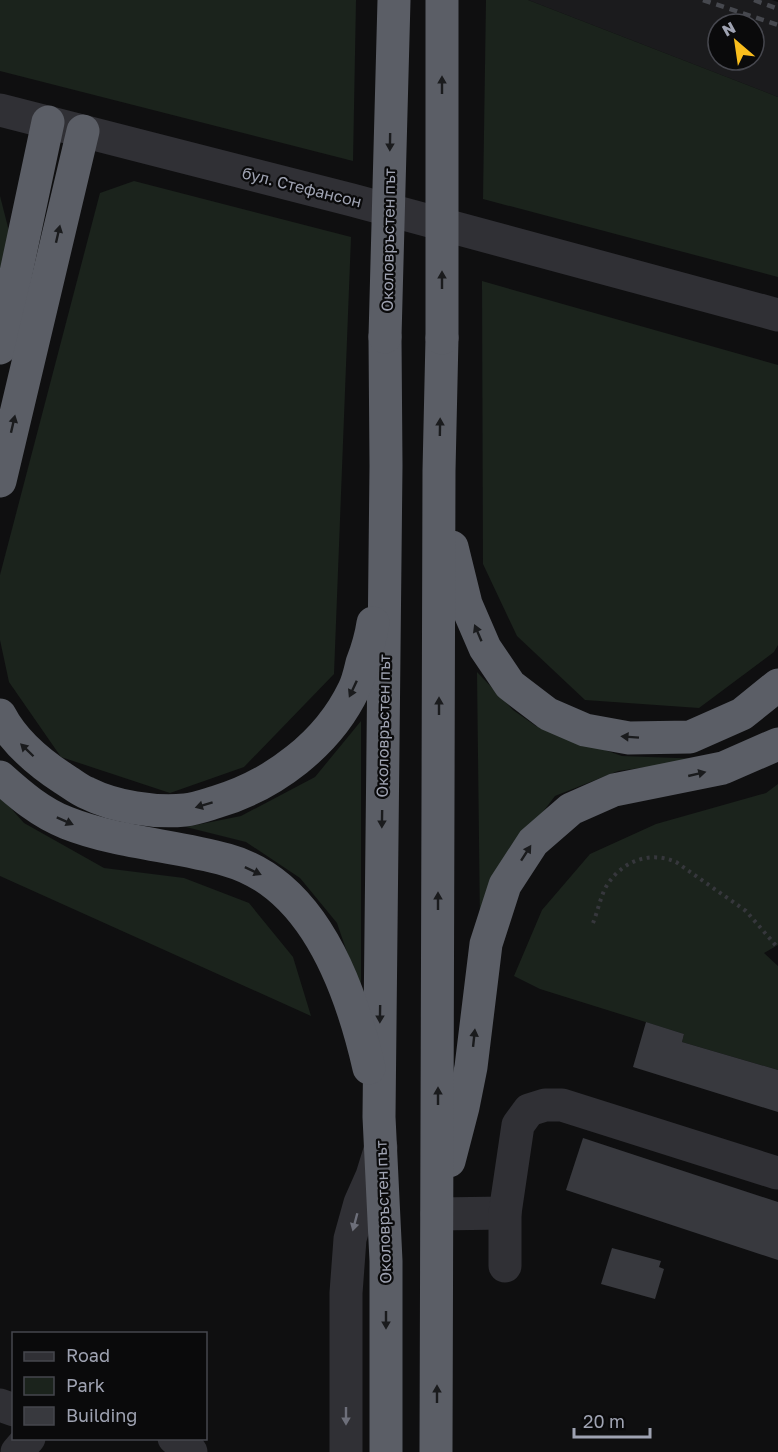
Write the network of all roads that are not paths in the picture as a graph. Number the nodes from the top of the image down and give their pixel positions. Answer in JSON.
{"nodes":[{"id":1,"x":394,"y":0,"type":"edge"},
{"id":2,"x":442,"y":0,"type":"edge"},
{"id":3,"x":0,"y":110,"type":"edge"},
{"id":4,"x":48,"y":122,"type":"junction"},
{"id":5,"x":83,"y":131,"type":"junction"},
{"id":6,"x":778,"y":315,"type":"edge"},
{"id":7,"x":0,"y":348,"type":"edge"},
{"id":8,"x":386,"y":466,"type":"junction"},
{"id":9,"x":439,"y":471,"type":"junction"},
{"id":10,"x":0,"y":481,"type":"edge"},
{"id":11,"x":778,"y":685,"type":"edge"},
{"id":12,"x":0,"y":715,"type":"edge"},
{"id":13,"x":778,"y":744,"type":"edge"},
{"id":14,"x":0,"y":777,"type":"edge"},
{"id":15,"x":380,"y":1132,"type":"junction"},
{"id":16,"x":777,"y":1173,"type":"edge"},
{"id":17,"x":437,"y":1206,"type":"junction"},
{"id":18,"x":505,"y":1213,"type":"junction"},
{"id":19,"x":506,"y":1266,"type":"dead end"},
{"id":20,"x":26,"y":1440,"type":"edge"},
{"id":21,"x":176,"y":1440,"type":"edge"},
{"id":22,"x":17,"y":1452,"type":"edge"},
{"id":23,"x":191,"y":1452,"type":"edge"},
{"id":24,"x":346,"y":1452,"type":"edge"},
{"id":25,"x":386,"y":1452,"type":"edge"},
{"id":26,"x":436,"y":1452,"type":"edge"}],
"edges":[{"from":1,"to":8,"type":"highway","name":"Околовръстен път","one_way":true,"bridge":true},
{"from":9,"to":2,"type":"highway","one_way":true,"bridge":true},
{"from":3,"to":4,"type":"street","name":"бул. Стефансон"},
{"from":4,"to":5,"type":"street","name":"бул. Стефансон"},
{"from":4,"to":7,"type":"highway"},
{"from":5,"to":6,"type":"street","name":"бул. Стефансон"},
{"from":10,"to":5,"type":"highway","one_way":true},
{"from":8,"to":12,"type":"highway","one_way":true},
{"from":8,"to":15,"type":"highway","name":"Околовръстен път","one_way":true},
{"from":11,"to":9,"type":"highway","one_way":true},
{"from":17,"to":9,"type":"highway","one_way":true},
{"from":17,"to":13,"type":"highway","one_way":true},
{"from":14,"to":15,"type":"highway","one_way":true},
{"from":15,"to":24,"type":"street","one_way":true},
{"from":15,"to":25,"type":"highway","name":"Околовръстен път","one_way":true},
{"from":16,"to":18,"type":"street"},
{"from":17,"to":18,"type":"street"},
{"from":26,"to":17,"type":"highway","one_way":true},
{"from":18,"to":19,"type":"street"},
{"from":20,"to":22,"type":"street"},
{"from":21,"to":23,"type":"street"}]}
